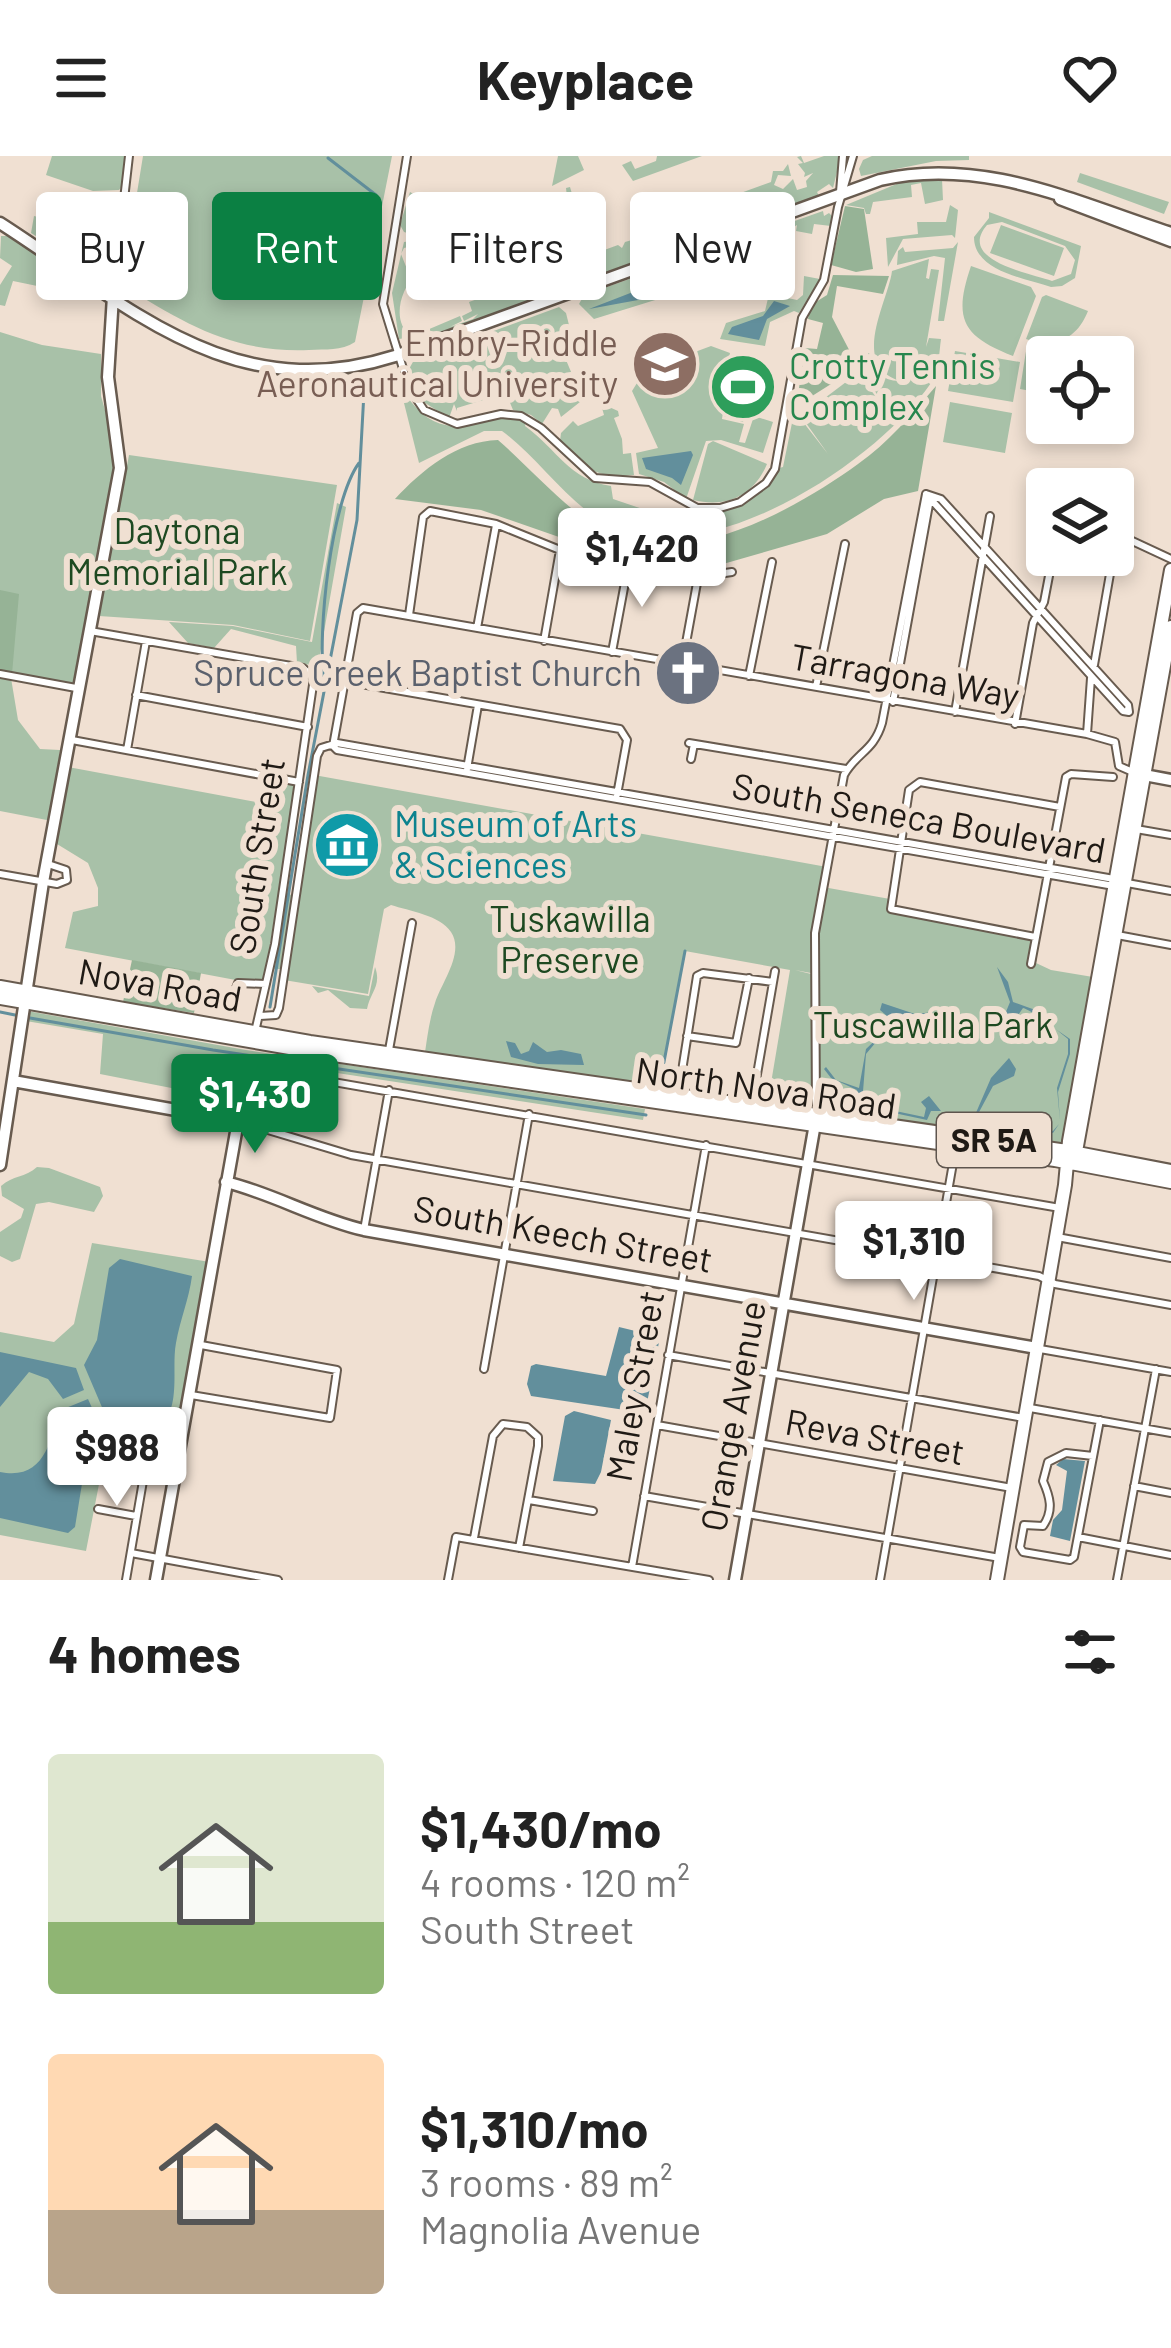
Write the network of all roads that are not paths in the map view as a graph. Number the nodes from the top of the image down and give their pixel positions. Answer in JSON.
{"nodes":[{"id":1,"x":129,"y":156,"type":"edge"},
{"id":2,"x":406,"y":156,"type":"edge"},
{"id":3,"x":843,"y":156,"type":"edge"},
{"id":4,"x":853,"y":156,"type":"edge"},
{"id":5,"x":125,"y":192,"type":"edge"},
{"id":6,"x":841,"y":195,"type":"junction"},
{"id":7,"x":0,"y":223,"type":"edge"},
{"id":8,"x":1171,"y":237,"type":"edge"},
{"id":9,"x":36,"y":246,"type":"edge"},
{"id":10,"x":112,"y":300,"type":"edge"},
{"id":11,"x":118,"y":300,"type":"edge"},
{"id":12,"x":398,"y":355,"type":"junction"},
{"id":13,"x":990,"y":516,"type":"dead end"},
{"id":14,"x":496,"y":524,"type":"junction"},
{"id":15,"x":1134,"y":542,"type":"edge"},
{"id":16,"x":845,"y":544,"type":"dead end"},
{"id":17,"x":560,"y":550,"type":"junction"},
{"id":18,"x":983,"y":552,"type":"junction"},
{"id":19,"x":1171,"y":559,"type":"edge"},
{"id":20,"x":629,"y":560,"type":"junction"},
{"id":21,"x":772,"y":562,"type":"dead end"},
{"id":22,"x":1171,"y":571,"type":"edge"},
{"id":23,"x":699,"y":572,"type":"junction"},
{"id":24,"x":732,"y":572,"type":"dead end"},
{"id":25,"x":1048,"y":576,"type":"edge"},
{"id":26,"x":1108,"y":576,"type":"edge"},
{"id":27,"x":1171,"y":593,"type":"edge"},
{"id":28,"x":1039,"y":613,"type":"junction"},
{"id":29,"x":410,"y":615,"type":"junction"},
{"id":30,"x":1171,"y":624,"type":"edge"},
{"id":31,"x":477,"y":628,"type":"junction"},
{"id":32,"x":90,"y":631,"type":"junction"},
{"id":33,"x":1159,"y":638,"type":"junction"},
{"id":34,"x":146,"y":641,"type":"junction"},
{"id":35,"x":544,"y":641,"type":"junction"},
{"id":36,"x":612,"y":652,"type":"junction"},
{"id":37,"x":682,"y":665,"type":"junction"},
{"id":38,"x":1092,"y":671,"type":"junction"},
{"id":39,"x":0,"y":674,"type":"edge"},
{"id":40,"x":749,"y":676,"type":"junction"},
{"id":41,"x":344,"y":681,"type":"junction"},
{"id":42,"x":816,"y":687,"type":"junction"},
{"id":43,"x":80,"y":689,"type":"junction"},
{"id":44,"x":136,"y":695,"type":"junction"},
{"id":45,"x":1159,"y":699,"type":"junction"},
{"id":46,"x":890,"y":702,"type":"junction"},
{"id":47,"x":478,"y":704,"type":"junction"},
{"id":48,"x":955,"y":712,"type":"junction"},
{"id":49,"x":1016,"y":724,"type":"junction"},
{"id":50,"x":308,"y":727,"type":"junction"},
{"id":51,"x":1087,"y":734,"type":"junction"},
{"id":52,"x":71,"y":740,"type":"junction"},
{"id":53,"x":333,"y":746,"type":"junction"},
{"id":54,"x":127,"y":750,"type":"junction"},
{"id":55,"x":692,"y":760,"type":"dead end"},
{"id":56,"x":467,"y":769,"type":"junction"},
{"id":57,"x":846,"y":769,"type":"junction"},
{"id":58,"x":1141,"y":774,"type":"junction"},
{"id":59,"x":1113,"y":777,"type":"dead end"},
{"id":60,"x":1171,"y":780,"type":"edge"},
{"id":61,"x":298,"y":782,"type":"junction"},
{"id":62,"x":617,"y":796,"type":"junction"},
{"id":63,"x":1060,"y":807,"type":"junction"},
{"id":64,"x":1136,"y":829,"type":"junction"},
{"id":65,"x":833,"y":834,"type":"junction"},
{"id":66,"x":1171,"y":836,"type":"edge"},
{"id":67,"x":899,"y":845,"type":"junction"},
{"id":68,"x":47,"y":864,"type":"junction"},
{"id":69,"x":1048,"y":871,"type":"junction"},
{"id":70,"x":0,"y":874,"type":"edge"},
{"id":71,"x":43,"y":882,"type":"junction"},
{"id":72,"x":1119,"y":883,"type":"junction"},
{"id":73,"x":1171,"y":891,"type":"edge"},
{"id":74,"x":412,"y":922,"type":"dead end"},
{"id":75,"x":1117,"y":935,"type":"junction"},
{"id":76,"x":1035,"y":937,"type":"junction"},
{"id":77,"x":1171,"y":946,"type":"edge"},
{"id":78,"x":1102,"y":960,"type":"junction"},
{"id":79,"x":1031,"y":964,"type":"dead end"},
{"id":80,"x":775,"y":971,"type":"dead end"},
{"id":81,"x":749,"y":979,"type":"junction"},
{"id":82,"x":773,"y":982,"type":"junction"},
{"id":83,"x":266,"y":985,"type":"junction"},
{"id":84,"x":0,"y":987,"type":"edge"},
{"id":85,"x":234,"y":993,"type":"dead end"},
{"id":86,"x":27,"y":997,"type":"junction"},
{"id":87,"x":0,"y":998,"type":"edge"},
{"id":88,"x":260,"y":1016,"type":"junction"},
{"id":89,"x":1098,"y":1028,"type":"junction"},
{"id":90,"x":687,"y":1036,"type":"junction"},
{"id":91,"x":254,"y":1037,"type":"junction"},
{"id":92,"x":388,"y":1054,"type":"junction"},
{"id":93,"x":374,"y":1061,"type":"junction"},
{"id":94,"x":496,"y":1074,"type":"junction"},
{"id":95,"x":14,"y":1081,"type":"junction"},
{"id":96,"x":566,"y":1084,"type":"junction"},
{"id":97,"x":388,"y":1090,"type":"junction"},
{"id":98,"x":683,"y":1100,"type":"junction"},
{"id":99,"x":752,"y":1106,"type":"junction"},
{"id":100,"x":529,"y":1114,"type":"junction"},
{"id":101,"x":238,"y":1120,"type":"junction"},
{"id":102,"x":815,"y":1120,"type":"junction"},
{"id":103,"x":3,"y":1123,"type":"edge"},
{"id":104,"x":706,"y":1144,"type":"junction"},
{"id":105,"x":956,"y":1145,"type":"junction"},
{"id":106,"x":1071,"y":1157,"type":"junction"},
{"id":107,"x":376,"y":1160,"type":"junction"},
{"id":108,"x":808,"y":1163,"type":"junction"},
{"id":109,"x":0,"y":1165,"type":"edge"},
{"id":110,"x":1171,"y":1171,"type":"edge"},
{"id":111,"x":226,"y":1182,"type":"junction"},
{"id":112,"x":1171,"y":1182,"type":"edge"},
{"id":113,"x":517,"y":1185,"type":"junction"},
{"id":114,"x":949,"y":1188,"type":"junction"},
{"id":115,"x":1061,"y":1208,"type":"junction"},
{"id":116,"x":693,"y":1216,"type":"junction"},
{"id":117,"x":364,"y":1230,"type":"junction"},
{"id":118,"x":796,"y":1234,"type":"junction"},
{"id":119,"x":1057,"y":1237,"type":"junction"},
{"id":120,"x":504,"y":1255,"type":"junction"},
{"id":121,"x":937,"y":1258,"type":"junction"},
{"id":122,"x":1171,"y":1258,"type":"edge"},
{"id":123,"x":1048,"y":1281,"type":"junction"},
{"id":124,"x":680,"y":1285,"type":"junction"},
{"id":125,"x":783,"y":1304,"type":"junction"},
{"id":126,"x":1171,"y":1305,"type":"edge"},
{"id":127,"x":924,"y":1329,"type":"junction"},
{"id":128,"x":197,"y":1345,"type":"junction"},
{"id":129,"x":1037,"y":1348,"type":"junction"},
{"id":130,"x":668,"y":1355,"type":"junction"},
{"id":131,"x":1156,"y":1369,"type":"junction"},
{"id":132,"x":484,"y":1370,"type":"dead end"},
{"id":133,"x":1171,"y":1372,"type":"edge"},
{"id":134,"x":771,"y":1374,"type":"junction"},
{"id":135,"x":188,"y":1394,"type":"junction"},
{"id":136,"x":912,"y":1399,"type":"junction"},
{"id":137,"x":1025,"y":1413,"type":"junction"},
{"id":138,"x":1100,"y":1420,"type":"junction"},
{"id":139,"x":657,"y":1425,"type":"junction"},
{"id":140,"x":1145,"y":1429,"type":"junction"},
{"id":141,"x":1171,"y":1433,"type":"edge"},
{"id":142,"x":759,"y":1444,"type":"junction"},
{"id":143,"x":149,"y":1446,"type":"dead end"},
{"id":144,"x":1093,"y":1456,"type":"junction"},
{"id":145,"x":109,"y":1458,"type":"dead end"},
{"id":146,"x":146,"y":1466,"type":"junction"},
{"id":147,"x":900,"y":1468,"type":"junction"},
{"id":148,"x":1134,"y":1486,"type":"junction"},
{"id":149,"x":1012,"y":1488,"type":"junction"},
{"id":150,"x":1171,"y":1493,"type":"edge"},
{"id":151,"x":644,"y":1496,"type":"junction"},
{"id":152,"x":529,"y":1500,"type":"junction"},
{"id":153,"x":98,"y":1509,"type":"dead end"},
{"id":154,"x":592,"y":1511,"type":"dead end"},
{"id":155,"x":747,"y":1513,"type":"junction"},
{"id":156,"x":137,"y":1516,"type":"junction"},
{"id":157,"x":1078,"y":1537,"type":"junction"},
{"id":158,"x":474,"y":1538,"type":"junction"},
{"id":159,"x":887,"y":1538,"type":"junction"},
{"id":160,"x":1123,"y":1545,"type":"junction"},
{"id":161,"x":519,"y":1548,"type":"junction"},
{"id":162,"x":131,"y":1553,"type":"junction"},
{"id":163,"x":1171,"y":1555,"type":"edge"},
{"id":164,"x":159,"y":1558,"type":"junction"},
{"id":165,"x":1000,"y":1558,"type":"junction"},
{"id":166,"x":632,"y":1567,"type":"junction"},
{"id":167,"x":671,"y":1577,"type":"edge"},
{"id":168,"x":126,"y":1580,"type":"edge"},
{"id":169,"x":156,"y":1580,"type":"edge"},
{"id":170,"x":278,"y":1580,"type":"edge"},
{"id":171,"x":448,"y":1580,"type":"edge"},
{"id":172,"x":709,"y":1580,"type":"edge"},
{"id":173,"x":735,"y":1580,"type":"edge"},
{"id":174,"x":880,"y":1580,"type":"edge"},
{"id":175,"x":997,"y":1580,"type":"edge"},
{"id":176,"x":1117,"y":1580,"type":"edge"}],
"edges":[{"from":1,"to":5,"type":"street"},
{"from":2,"to":12,"type":"street"},
{"from":3,"to":6,"type":"street"},
{"from":4,"to":6,"type":"street"},
{"from":6,"to":8,"type":"street"},
{"from":6,"to":12,"type":"street"},
{"from":6,"to":12,"type":"street"},
{"from":7,"to":9,"type":"street"},
{"from":10,"to":32,"type":"street"},
{"from":11,"to":12,"type":"street"},
{"from":13,"to":18,"type":"street"},
{"from":14,"to":17,"type":"street"},
{"from":14,"to":29,"type":"street"},
{"from":14,"to":31,"type":"street"},
{"from":15,"to":19,"type":"street"},
{"from":16,"to":42,"type":"street"},
{"from":17,"to":20,"type":"street"},
{"from":17,"to":35,"type":"street"},
{"from":18,"to":28,"type":"street"},
{"from":18,"to":46,"type":"street","name":"Orange Avenue"},
{"from":18,"to":48,"type":"street"},
{"from":20,"to":23,"type":"street"},
{"from":20,"to":36,"type":"street"},
{"from":21,"to":40,"type":"street"},
{"from":22,"to":33,"type":"main road"},
{"from":23,"to":24,"type":"street"},
{"from":23,"to":37,"type":"street"},
{"from":25,"to":28,"type":"street"},
{"from":26,"to":38,"type":"street"},
{"from":27,"to":30,"type":"main road"},
{"from":28,"to":38,"type":"street"},
{"from":28,"to":49,"type":"street"},
{"from":29,"to":31,"type":"street","name":"Tarragona Way"},
{"from":29,"to":41,"type":"street","name":"Tarragona Way"},
{"from":30,"to":45,"type":"main road"},
{"from":31,"to":35,"type":"street","name":"Tarragona Way"},
{"from":32,"to":34,"type":"street"},
{"from":32,"to":43,"type":"street"},
{"from":33,"to":45,"type":"main road"},
{"from":33,"to":58,"type":"main road"},
{"from":34,"to":44,"type":"street"},
{"from":34,"to":50,"type":"street","name":"South Street"},
{"from":35,"to":36,"type":"street","name":"Tarragona Way"},
{"from":36,"to":37,"type":"street","name":"Tarragona Way"},
{"from":37,"to":40,"type":"street","name":"Tarragona Way"},
{"from":38,"to":38,"type":"street"},
{"from":38,"to":51,"type":"street"},
{"from":39,"to":43,"type":"street"},
{"from":40,"to":42,"type":"street","name":"Tarragona Way"},
{"from":41,"to":47,"type":"street"},
{"from":41,"to":53,"type":"street"},
{"from":42,"to":46,"type":"street","name":"Tarragona Way"},
{"from":43,"to":52,"type":"street"},
{"from":44,"to":50,"type":"street"},
{"from":44,"to":54,"type":"street"},
{"from":45,"to":58,"type":"main road"},
{"from":46,"to":48,"type":"street","name":"Tarragona Way"},
{"from":46,"to":57,"type":"street","name":"Orange Avenue"},
{"from":47,"to":56,"type":"street"},
{"from":47,"to":62,"type":"street"},
{"from":48,"to":49,"type":"street","name":"Tarragona Way"},
{"from":49,"to":51,"type":"street","name":"Tarragona Way"},
{"from":50,"to":61,"type":"street","name":"South Street"},
{"from":51,"to":58,"type":"street"},
{"from":52,"to":54,"type":"street"},
{"from":52,"to":68,"type":"street"},
{"from":53,"to":56,"type":"street","name":"South Seneca Boulevard"},
{"from":53,"to":88,"type":"street"},
{"from":54,"to":61,"type":"street"},
{"from":55,"to":57,"type":"street"},
{"from":56,"to":62,"type":"street","name":"South Seneca Boulevard"},
{"from":57,"to":65,"type":"street","name":"Orange Avenue"},
{"from":58,"to":60,"type":"street"},
{"from":58,"to":64,"type":"main road"},
{"from":58,"to":72,"type":"main road"},
{"from":59,"to":63,"type":"street"},
{"from":61,"to":83,"type":"street","name":"South Street"},
{"from":62,"to":65,"type":"street","name":"South Seneca Boulevard"},
{"from":63,"to":67,"type":"street"},
{"from":63,"to":69,"type":"street"},
{"from":64,"to":66,"type":"street"},
{"from":64,"to":72,"type":"main road"},
{"from":65,"to":67,"type":"street","name":"South Seneca Boulevard"},
{"from":65,"to":102,"type":"street","name":"Orange Avenue"},
{"from":67,"to":69,"type":"street","name":"South Seneca Boulevard"},
{"from":67,"to":76,"type":"street"},
{"from":68,"to":71,"type":"street"},
{"from":68,"to":71,"type":"street"},
{"from":69,"to":72,"type":"street","name":"South Seneca Boulevard"},
{"from":69,"to":76,"type":"street"},
{"from":70,"to":71,"type":"street"},
{"from":71,"to":86,"type":"street"},
{"from":72,"to":73,"type":"street","name":"South Seneca Boulevard"},
{"from":72,"to":75,"type":"main road"},
{"from":72,"to":78,"type":"main road"},
{"from":74,"to":92,"type":"street"},
{"from":75,"to":77,"type":"street"},
{"from":75,"to":89,"type":"main road"},
{"from":76,"to":79,"type":"street"},
{"from":78,"to":89,"type":"main road"},
{"from":78,"to":106,"type":"main road"},
{"from":80,"to":82,"type":"street"},
{"from":81,"to":82,"type":"street"},
{"from":81,"to":90,"type":"street"},
{"from":81,"to":90,"type":"street"},
{"from":82,"to":99,"type":"street"},
{"from":83,"to":85,"type":"street"},
{"from":83,"to":88,"type":"street","name":"South Street"},
{"from":84,"to":86,"type":"main road","number":"SR 5A"},
{"from":86,"to":87,"type":"main road","number":"SR 5A"},
{"from":86,"to":91,"type":"main road","name":"Nova Road","number":"SR 5A"},
{"from":86,"to":95,"type":"street"},
{"from":88,"to":91,"type":"street","name":"South Street"},
{"from":89,"to":106,"type":"main road"},
{"from":90,"to":98,"type":"street"},
{"from":91,"to":92,"type":"main road","name":"Nova Road","number":"SR 5A"},
{"from":91,"to":93,"type":"main road","name":"Nova Road","number":"SR 5A"},
{"from":92,"to":93,"type":"main road"},
{"from":92,"to":94,"type":"main road","name":"Nova Road","number":"SR 5A"},
{"from":93,"to":94,"type":"main road","name":"Nova Road","number":"SR 5A"},
{"from":94,"to":96,"type":"main road","name":"Nova Road","number":"SR 5A"},
{"from":94,"to":96,"type":"main road","number":"SR 5A"},
{"from":95,"to":101,"type":"street"},
{"from":95,"to":103,"type":"street"},
{"from":96,"to":98,"type":"main road","name":"North Nova Road","number":"SR 5A"},
{"from":96,"to":98,"type":"main road","name":"North Nova Road","number":"SR 5A"},
{"from":97,"to":100,"type":"street"},
{"from":97,"to":101,"type":"street"},
{"from":97,"to":107,"type":"street"},
{"from":98,"to":99,"type":"main road","name":"North Nova Road","number":"SR 5A"},
{"from":98,"to":102,"type":"main road","name":"North Nova Road","number":"SR 5A"},
{"from":99,"to":102,"type":"main road","name":"North Nova Road","number":"SR 5A"},
{"from":100,"to":104,"type":"street"},
{"from":100,"to":113,"type":"street"},
{"from":101,"to":107,"type":"street"},
{"from":101,"to":111,"type":"street"},
{"from":102,"to":105,"type":"main road","name":"North Nova Road","number":"SR 5A"},
{"from":102,"to":106,"type":"main road","name":"North Nova Road","number":"SR 5A"},
{"from":102,"to":108,"type":"street","name":"Orange Avenue"},
{"from":103,"to":109,"type":"street"},
{"from":104,"to":108,"type":"street"},
{"from":104,"to":116,"type":"street","name":"Maley Street"},
{"from":105,"to":106,"type":"main road","name":"North Nova Road","number":"SR 5A"},
{"from":105,"to":114,"type":"street"},
{"from":106,"to":110,"type":"main road","name":"North Nova Road","number":"SR 5A"},
{"from":106,"to":112,"type":"main road","name":"North Nova Road","number":"SR 5A"},
{"from":106,"to":115,"type":"main road"},
{"from":107,"to":113,"type":"street"},
{"from":107,"to":117,"type":"street"},
{"from":108,"to":114,"type":"street"},
{"from":108,"to":118,"type":"street","name":"Orange Avenue"},
{"from":111,"to":117,"type":"street","name":"South Keech Street"},
{"from":111,"to":128,"type":"street"},
{"from":113,"to":116,"type":"street"},
{"from":113,"to":120,"type":"street"},
{"from":114,"to":115,"type":"street"},
{"from":114,"to":121,"type":"street"},
{"from":115,"to":119,"type":"main road"},
{"from":116,"to":118,"type":"street"},
{"from":116,"to":124,"type":"street","name":"Maley Street"},
{"from":117,"to":120,"type":"street","name":"South Keech Street"},
{"from":118,"to":121,"type":"street"},
{"from":118,"to":125,"type":"street","name":"Orange Avenue"},
{"from":119,"to":122,"type":"street"},
{"from":119,"to":123,"type":"main road"},
{"from":120,"to":124,"type":"street","name":"South Keech Street"},
{"from":120,"to":132,"type":"street"},
{"from":121,"to":123,"type":"street"},
{"from":121,"to":127,"type":"street"},
{"from":123,"to":126,"type":"street"},
{"from":123,"to":129,"type":"main road"},
{"from":124,"to":125,"type":"street","name":"South Keech Street"},
{"from":124,"to":130,"type":"street","name":"Maley Street"},
{"from":125,"to":127,"type":"street","name":"South Keech Street"},
{"from":125,"to":134,"type":"street","name":"Orange Avenue"},
{"from":127,"to":129,"type":"street","name":"South Keech Street"},
{"from":127,"to":136,"type":"street"},
{"from":128,"to":135,"type":"street"},
{"from":128,"to":135,"type":"street"},
{"from":129,"to":131,"type":"street"},
{"from":129,"to":137,"type":"main road"},
{"from":130,"to":134,"type":"street"},
{"from":130,"to":139,"type":"street","name":"Maley Street"},
{"from":131,"to":133,"type":"street"},
{"from":131,"to":140,"type":"street"},
{"from":134,"to":136,"type":"street"},
{"from":134,"to":142,"type":"street","name":"Orange Avenue"},
{"from":135,"to":164,"type":"street"},
{"from":136,"to":137,"type":"street"},
{"from":136,"to":147,"type":"street"},
{"from":137,"to":138,"type":"street"},
{"from":137,"to":149,"type":"main road"},
{"from":138,"to":140,"type":"street"},
{"from":138,"to":144,"type":"street"},
{"from":139,"to":142,"type":"street","name":"Reva Street"},
{"from":139,"to":151,"type":"street","name":"Maley Street"},
{"from":140,"to":141,"type":"street"},
{"from":140,"to":148,"type":"street"},
{"from":142,"to":147,"type":"street","name":"Reva Street"},
{"from":142,"to":155,"type":"street","name":"Orange Avenue"},
{"from":143,"to":146,"type":"street"},
{"from":144,"to":157,"type":"street"},
{"from":144,"to":157,"type":"street"},
{"from":145,"to":146,"type":"street"},
{"from":146,"to":156,"type":"street"},
{"from":147,"to":149,"type":"street","name":"Reva Street"},
{"from":147,"to":159,"type":"street"},
{"from":148,"to":150,"type":"street"},
{"from":148,"to":160,"type":"street"},
{"from":149,"to":165,"type":"main road"},
{"from":151,"to":155,"type":"street"},
{"from":151,"to":166,"type":"street","name":"Maley Street"},
{"from":152,"to":154,"type":"street"},
{"from":152,"to":158,"type":"street"},
{"from":152,"to":161,"type":"street"},
{"from":153,"to":156,"type":"street"},
{"from":155,"to":159,"type":"street"},
{"from":155,"to":173,"type":"street","name":"Orange Avenue"},
{"from":156,"to":162,"type":"street"},
{"from":157,"to":160,"type":"street"},
{"from":158,"to":161,"type":"street"},
{"from":158,"to":171,"type":"street"},
{"from":159,"to":165,"type":"street"},
{"from":159,"to":174,"type":"street"},
{"from":160,"to":163,"type":"street"},
{"from":160,"to":176,"type":"street"},
{"from":161,"to":166,"type":"street"},
{"from":162,"to":164,"type":"street"},
{"from":162,"to":168,"type":"street"},
{"from":164,"to":169,"type":"street"},
{"from":164,"to":170,"type":"street"},
{"from":165,"to":175,"type":"main road"},
{"from":166,"to":167,"type":"street"},
{"from":167,"to":172,"type":"street"}]}
